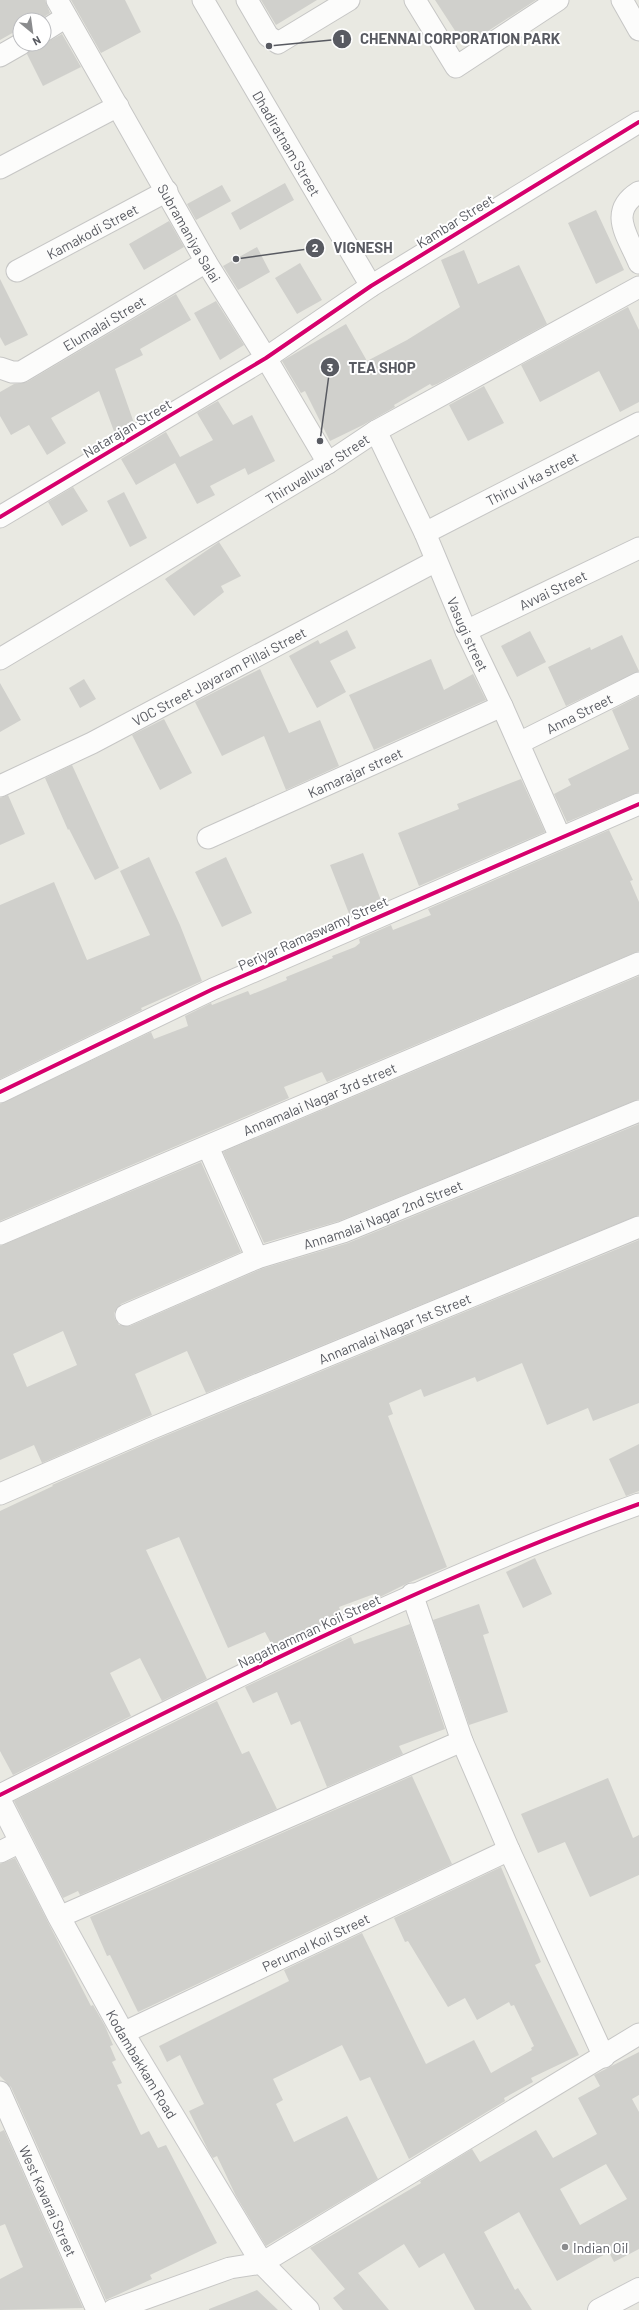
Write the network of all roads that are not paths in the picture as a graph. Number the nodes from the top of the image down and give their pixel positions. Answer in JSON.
{"nodes":[{"id":1,"x":203,"y":0,"type":"edge"},
{"id":2,"x":247,"y":0,"type":"edge"},
{"id":3,"x":349,"y":0,"type":"edge"},
{"id":4,"x":415,"y":0,"type":"edge"},
{"id":5,"x":558,"y":0,"type":"edge"},
{"id":6,"x":622,"y":0,"type":"edge"},
{"id":7,"x":62,"y":9,"type":"edge"},
{"id":8,"x":52,"y":21,"type":"edge"},
{"id":9,"x":639,"y":30,"type":"edge"},
{"id":10,"x":12,"y":49,"type":"edge"},
{"id":11,"x":0,"y":56,"type":"edge"},
{"id":12,"x":118,"y":106,"type":"junction"},
{"id":13,"x":639,"y":122,"type":"edge"},
{"id":14,"x":0,"y":168,"type":"edge"},
{"id":15,"x":167,"y":191,"type":"junction"},
{"id":16,"x":639,"y":192,"type":"edge"},
{"id":17,"x":206,"y":262,"type":"junction"},
{"id":18,"x":639,"y":263,"type":"edge"},
{"id":19,"x":17,"y":271,"type":"dead end"},
{"id":20,"x":371,"y":286,"type":"junction"},
{"id":21,"x":639,"y":287,"type":"edge"},
{"id":22,"x":266,"y":358,"type":"junction"},
{"id":23,"x":0,"y":368,"type":"edge"},
{"id":24,"x":639,"y":423,"type":"edge"},
{"id":25,"x":376,"y":431,"type":"junction"},
{"id":26,"x":328,"y":464,"type":"junction"},
{"id":27,"x":0,"y":517,"type":"edge"},
{"id":28,"x":425,"y":533,"type":"junction"},
{"id":29,"x":639,"y":548,"type":"edge"},
{"id":30,"x":436,"y":561,"type":"junction"},
{"id":31,"x":466,"y":631,"type":"junction"},
{"id":32,"x":0,"y":659,"type":"edge"},
{"id":33,"x":639,"y":683,"type":"edge"},
{"id":34,"x":502,"y":706,"type":"junction"},
{"id":35,"x":519,"y":743,"type":"junction"},
{"id":36,"x":0,"y":786,"type":"edge"},
{"id":37,"x":639,"y":804,"type":"edge"},
{"id":38,"x":560,"y":837,"type":"junction"},
{"id":39,"x":208,"y":838,"type":"dead end"},
{"id":40,"x":639,"y":963,"type":"edge"},
{"id":41,"x":0,"y":1092,"type":"edge"},
{"id":42,"x":639,"y":1111,"type":"edge"},
{"id":43,"x":208,"y":1147,"type":"junction"},
{"id":44,"x":639,"y":1227,"type":"edge"},
{"id":45,"x":0,"y":1234,"type":"edge"},
{"id":46,"x":257,"y":1258,"type":"junction"},
{"id":47,"x":126,"y":1315,"type":"dead end"},
{"id":48,"x":0,"y":1494,"type":"edge"},
{"id":49,"x":638,"y":1508,"type":"edge"},
{"id":50,"x":412,"y":1594,"type":"junction"},
{"id":51,"x":462,"y":1741,"type":"junction"},
{"id":52,"x":0,"y":1795,"type":"edge"},
{"id":53,"x":0,"y":1801,"type":"edge"},
{"id":54,"x":20,"y":1842,"type":"junction"},
{"id":55,"x":509,"y":1850,"type":"junction"},
{"id":56,"x":0,"y":1852,"type":"edge"},
{"id":57,"x":59,"y":1918,"type":"junction"},
{"id":58,"x":123,"y":2033,"type":"junction"},
{"id":59,"x":639,"y":2034,"type":"edge"},
{"id":60,"x":604,"y":2057,"type":"junction"},
{"id":61,"x":2,"y":2105,"type":"edge"},
{"id":62,"x":262,"y":2263,"type":"junction"},
{"id":63,"x":639,"y":2289,"type":"edge"},
{"id":64,"x":97,"y":2310,"type":"edge"},
{"id":65,"x":113,"y":2310,"type":"edge"},
{"id":66,"x":308,"y":2310,"type":"edge"},
{"id":67,"x":599,"y":2310,"type":"edge"}],
"edges":[{"from":1,"to":20,"type":"street","name":"Dhadiratnam Street"},
{"from":2,"to":3,"type":"street"},
{"from":4,"to":5,"type":"street"},
{"from":6,"to":9,"type":"street"},
{"from":7,"to":8,"type":"street"},
{"from":7,"to":12,"type":"street","name":"Subramaniya Salai"},
{"from":10,"to":11,"type":"street"},
{"from":12,"to":14,"type":"street"},
{"from":12,"to":15,"type":"street","name":"Subramaniya Salai"},
{"from":13,"to":20,"type":"street","name":"Kambar Street"},
{"from":15,"to":17,"type":"street","name":"Subramaniya Salai"},
{"from":15,"to":19,"type":"street","name":"Kamakodi Street"},
{"from":16,"to":18,"type":"street"},
{"from":17,"to":22,"type":"street","name":"Subramaniya Salai"},
{"from":17,"to":23,"type":"street","name":"Elumalai Street"},
{"from":20,"to":22,"type":"street","name":"Kambar Street"},
{"from":21,"to":25,"type":"street","name":"Thiruvalluvar Street"},
{"from":22,"to":26,"type":"street","name":"Subramaniya Salai"},
{"from":22,"to":27,"type":"street","name":"Natarajan Street"},
{"from":24,"to":28,"type":"street","name":"Thiru vi ka street"},
{"from":25,"to":26,"type":"street","name":"Thiruvalluvar Street"},
{"from":25,"to":28,"type":"street","name":"Vasugi street"},
{"from":26,"to":32,"type":"street","name":"Thiruvalluvar Street"},
{"from":28,"to":30,"type":"street","name":"Vasugi street"},
{"from":29,"to":31,"type":"street","name":"Avvai Street"},
{"from":30,"to":31,"type":"street","name":"Vasugi street"},
{"from":30,"to":36,"type":"street","name":"VOC Street Jayaram Pillai Street"},
{"from":31,"to":34,"type":"street","name":"Vasugi street"},
{"from":33,"to":35,"type":"street","name":"Anna Street"},
{"from":34,"to":35,"type":"street","name":"Vasugi street"},
{"from":34,"to":39,"type":"street","name":"Kamarajar street"},
{"from":35,"to":38,"type":"street","name":"Vasugi street"},
{"from":37,"to":38,"type":"street","name":"Periyar Ramaswamy Street"},
{"from":38,"to":41,"type":"street","name":"Periyar Ramaswamy Street"},
{"from":40,"to":43,"type":"street","name":"Annamalai Nagar 3rd street"},
{"from":42,"to":46,"type":"street","name":"Annamalai Nagar 2nd Street"},
{"from":43,"to":45,"type":"street","name":"Annamalai Nagar 3rd street"},
{"from":43,"to":46,"type":"street"},
{"from":44,"to":48,"type":"street","name":"Annamalai Nagar 1st Street"},
{"from":46,"to":47,"type":"street","name":"Annamalai Nagar 2nd Street"},
{"from":49,"to":50,"type":"street","name":"Nagathamman Koil Street"},
{"from":50,"to":51,"type":"street"},
{"from":50,"to":52,"type":"street","name":"Nagathamman Koil Street"},
{"from":51,"to":55,"type":"street"},
{"from":51,"to":57,"type":"street"},
{"from":53,"to":54,"type":"main road","name":"Kodambakkam Road"},
{"from":54,"to":56,"type":"street"},
{"from":54,"to":57,"type":"main road","name":"Kodambakkam Road"},
{"from":55,"to":58,"type":"street","name":"Perumal Koil Street"},
{"from":55,"to":60,"type":"street"},
{"from":57,"to":58,"type":"main road","name":"Kodambakkam Road"},
{"from":58,"to":62,"type":"main road","name":"Kodambakkam Road"},
{"from":59,"to":60,"type":"street"},
{"from":60,"to":62,"type":"street"},
{"from":61,"to":64,"type":"street","name":"West Kavarai Street"},
{"from":62,"to":65,"type":"street"},
{"from":62,"to":66,"type":"main road","name":"Kodambakkam Road"},
{"from":63,"to":67,"type":"main road"}]}
